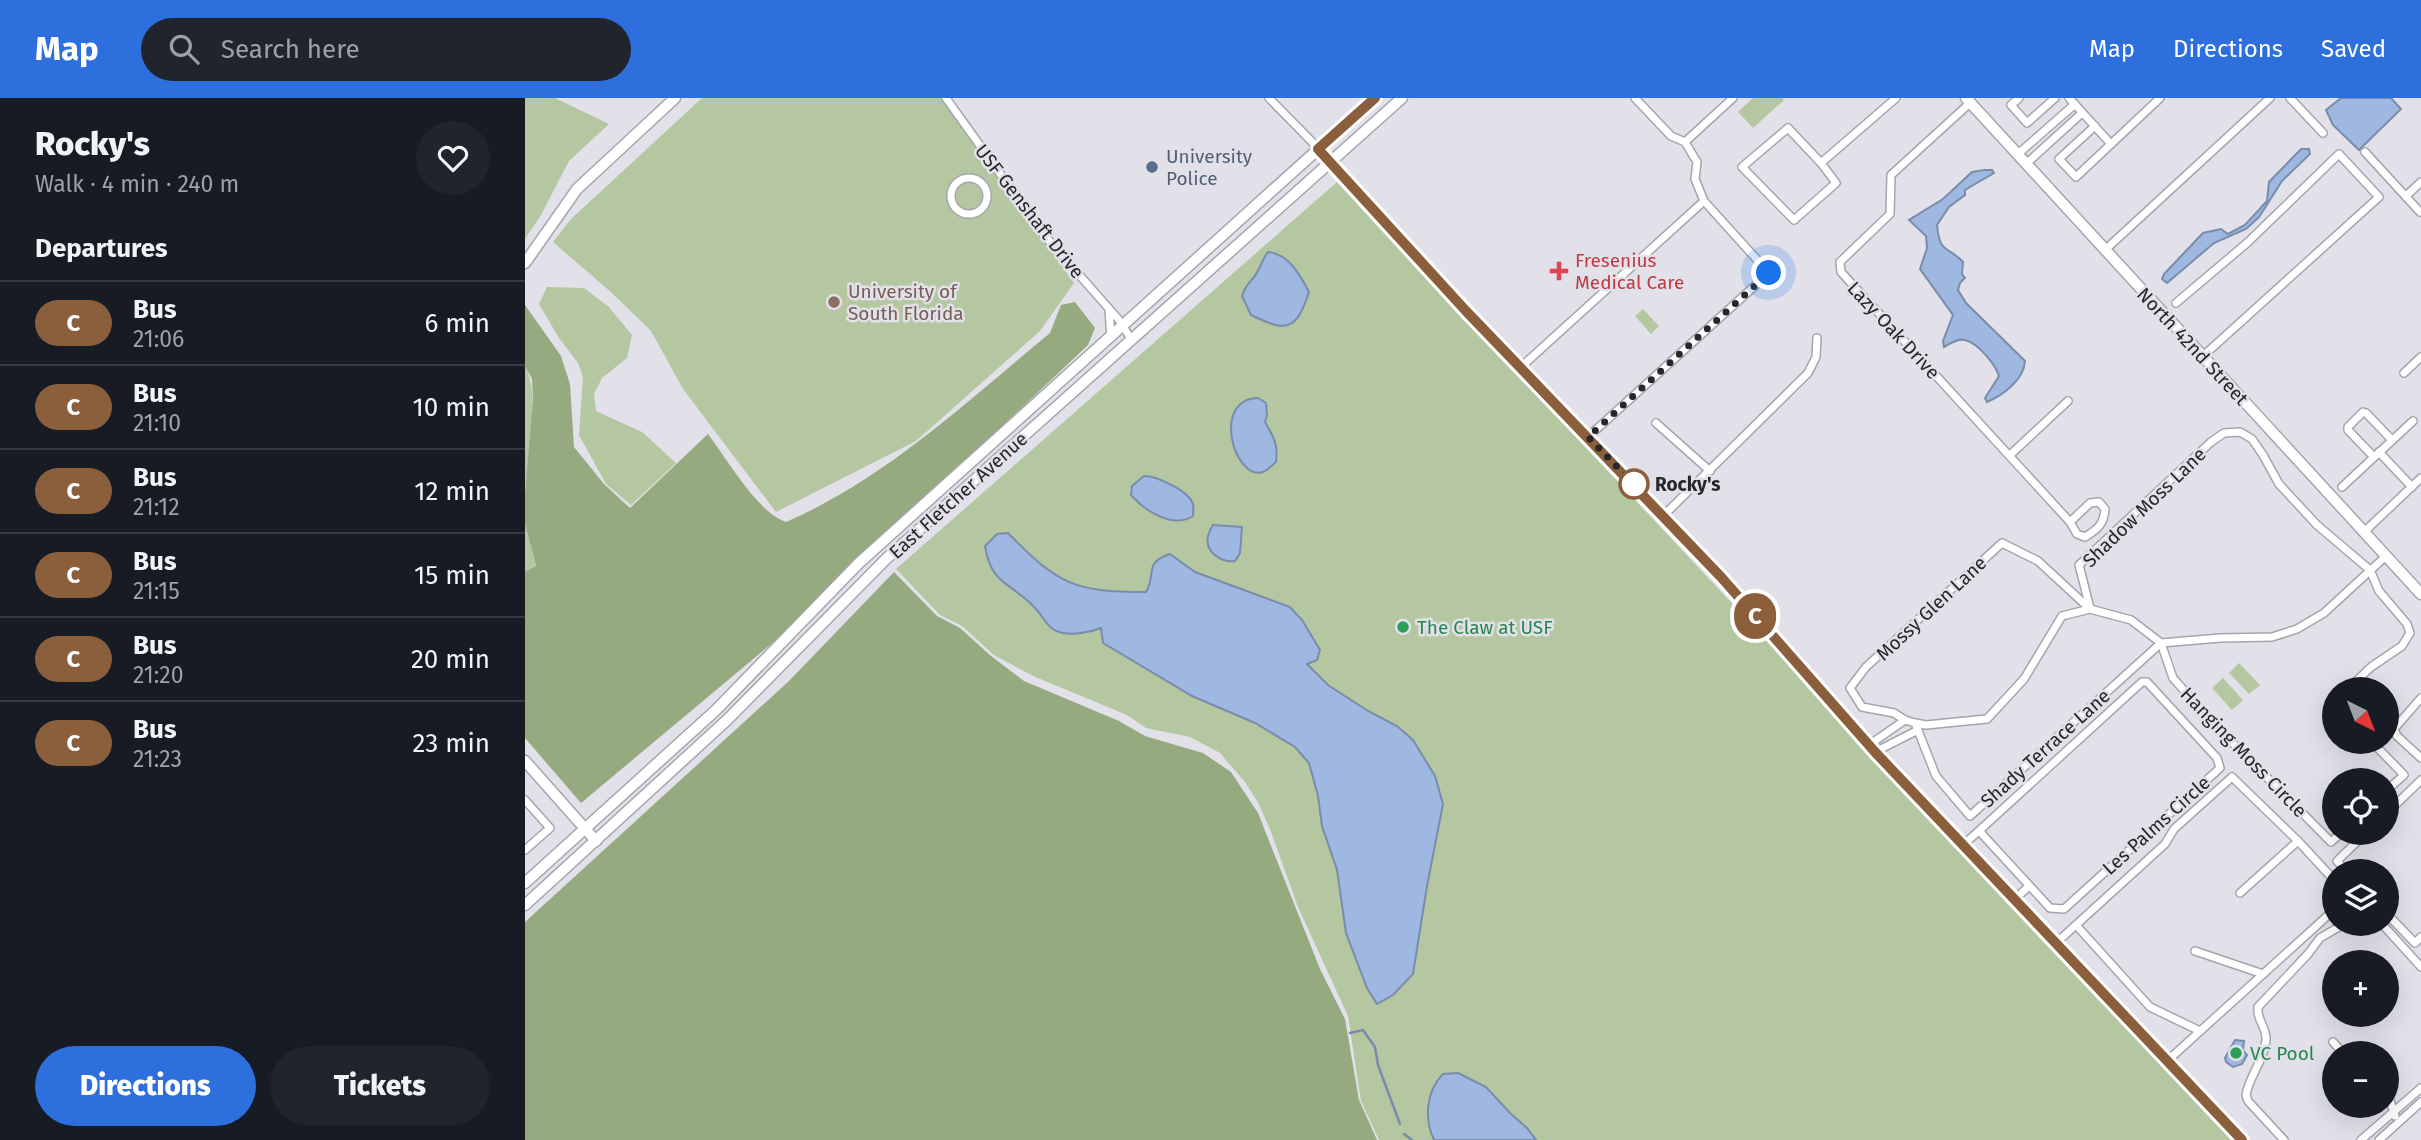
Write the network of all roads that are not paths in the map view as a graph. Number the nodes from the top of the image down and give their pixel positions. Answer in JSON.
{"nodes":[{"id":1,"x":675,"y":98,"type":"edge"},
{"id":2,"x":946,"y":98,"type":"edge"},
{"id":3,"x":1269,"y":98,"type":"edge"},
{"id":4,"x":1375,"y":98,"type":"edge"},
{"id":5,"x":1402,"y":98,"type":"edge"},
{"id":6,"x":1636,"y":98,"type":"edge"},
{"id":7,"x":1733,"y":98,"type":"edge"},
{"id":8,"x":1896,"y":98,"type":"edge"},
{"id":9,"x":2019,"y":98,"type":"edge"},
{"id":10,"x":2055,"y":98,"type":"edge"},
{"id":11,"x":2161,"y":98,"type":"edge"},
{"id":12,"x":2270,"y":98,"type":"edge"},
{"id":13,"x":2290,"y":98,"type":"edge"},
{"id":14,"x":1968,"y":100,"type":"edge"},
{"id":15,"x":2072,"y":101,"type":"edge"},
{"id":16,"x":2083,"y":113,"type":"junction"},
{"id":17,"x":2095,"y":127,"type":"junction"},
{"id":18,"x":2323,"y":133,"type":"dead end"},
{"id":19,"x":1685,"y":142,"type":"junction"},
{"id":20,"x":2111,"y":144,"type":"junction"},
{"id":21,"x":1318,"y":149,"type":"junction"},
{"id":22,"x":2365,"y":152,"type":"dead end"},
{"id":23,"x":2018,"y":154,"type":"junction"},
{"id":24,"x":1330,"y":163,"type":"junction"},
{"id":25,"x":1821,"y":163,"type":"junction"},
{"id":26,"x":2027,"y":163,"type":"junction"},
{"id":27,"x":998,"y":173,"type":"junction"},
{"id":28,"x":2421,"y":182,"type":"edge"},
{"id":29,"x":984,"y":184,"type":"junction"},
{"id":30,"x":2406,"y":196,"type":"junction"},
{"id":31,"x":1703,"y":201,"type":"junction"},
{"id":32,"x":2420,"y":212,"type":"edge"},
{"id":33,"x":2105,"y":250,"type":"junction"},
{"id":34,"x":525,"y":263,"type":"edge"},
{"id":35,"x":2179,"y":300,"type":"dead end"},
{"id":36,"x":1109,"y":309,"type":"junction"},
{"id":37,"x":1122,"y":323,"type":"junction"},
{"id":38,"x":1111,"y":338,"type":"junction"},
{"id":39,"x":1817,"y":338,"type":"dead end"},
{"id":40,"x":1131,"y":340,"type":"junction"},
{"id":41,"x":2202,"y":357,"type":"junction"},
{"id":42,"x":2421,"y":357,"type":"edge"},
{"id":43,"x":1521,"y":367,"type":"junction"},
{"id":44,"x":2404,"y":373,"type":"dead end"},
{"id":45,"x":2068,"y":401,"type":"dead end"},
{"id":46,"x":2413,"y":421,"type":"dead end"},
{"id":47,"x":1655,"y":423,"type":"dead end"},
{"id":48,"x":1588,"y":437,"type":"junction"},
{"id":49,"x":2392,"y":440,"type":"junction"},
{"id":50,"x":2010,"y":455,"type":"junction"},
{"id":51,"x":2376,"y":455,"type":"junction"},
{"id":52,"x":1710,"y":471,"type":"junction"},
{"id":53,"x":2421,"y":478,"type":"edge"},
{"id":54,"x":2342,"y":487,"type":"dead end"},
{"id":55,"x":2412,"y":487,"type":"junction"},
{"id":56,"x":1663,"y":517,"type":"junction"},
{"id":57,"x":2070,"y":522,"type":"junction"},
{"id":58,"x":2364,"y":532,"type":"junction"},
{"id":59,"x":2386,"y":556,"type":"junction"},
{"id":60,"x":2370,"y":570,"type":"junction"},
{"id":61,"x":2421,"y":594,"type":"edge"},
{"id":62,"x":2090,"y":609,"type":"junction"},
{"id":63,"x":2161,"y":643,"type":"junction"},
{"id":64,"x":2361,"y":677,"type":"edge"},
{"id":65,"x":2421,"y":698,"type":"edge"},
{"id":66,"x":1905,"y":720,"type":"junction"},
{"id":67,"x":1918,"y":729,"type":"junction"},
{"id":68,"x":1872,"y":748,"type":"junction"},
{"id":69,"x":2384,"y":754,"type":"edge"},
{"id":70,"x":2421,"y":758,"type":"edge"},
{"id":71,"x":525,"y":761,"type":"edge"},
{"id":72,"x":2220,"y":768,"type":"junction"},
{"id":73,"x":2397,"y":768,"type":"edge"},
{"id":74,"x":2232,"y":777,"type":"junction"},
{"id":75,"x":2421,"y":780,"type":"edge"},
{"id":76,"x":525,"y":800,"type":"edge"},
{"id":77,"x":2399,"y":801,"type":"edge"},
{"id":78,"x":585,"y":828,"type":"junction"},
{"id":79,"x":1981,"y":829,"type":"junction"},
{"id":80,"x":2322,"y":833,"type":"edge"},
{"id":81,"x":596,"y":841,"type":"junction"},
{"id":82,"x":2298,"y":841,"type":"junction"},
{"id":83,"x":1963,"y":845,"type":"junction"},
{"id":84,"x":2354,"y":845,"type":"edge"},
{"id":85,"x":525,"y":850,"type":"edge"},
{"id":86,"x":2339,"y":859,"type":"edge"},
{"id":87,"x":2322,"y":867,"type":"edge"},
{"id":88,"x":525,"y":883,"type":"edge"},
{"id":89,"x":2029,"y":886,"type":"junction"},
{"id":90,"x":2240,"y":893,"type":"dead end"},
{"id":91,"x":2014,"y":900,"type":"junction"},
{"id":92,"x":525,"y":905,"type":"edge"},
{"id":93,"x":2322,"y":921,"type":"edge"},
{"id":94,"x":2076,"y":925,"type":"junction"},
{"id":95,"x":2399,"y":926,"type":"edge"},
{"id":96,"x":2323,"y":936,"type":"edge"},
{"id":97,"x":2393,"y":936,"type":"edge"},
{"id":98,"x":2421,"y":937,"type":"edge"},
{"id":99,"x":2055,"y":944,"type":"junction"},
{"id":100,"x":2196,"y":951,"type":"dead end"},
{"id":101,"x":2421,"y":967,"type":"edge"},
{"id":102,"x":2263,"y":974,"type":"junction"},
{"id":103,"x":2200,"y":1031,"type":"junction"},
{"id":104,"x":2167,"y":1062,"type":"junction"},
{"id":105,"x":2421,"y":1088,"type":"edge"},
{"id":106,"x":2421,"y":1102,"type":"edge"},
{"id":107,"x":2399,"y":1108,"type":"edge"},
{"id":108,"x":2387,"y":1118,"type":"edge"},
{"id":109,"x":2397,"y":1118,"type":"edge"},
{"id":110,"x":2400,"y":1121,"type":"junction"},
{"id":111,"x":2242,"y":1140,"type":"edge"},
{"id":112,"x":2284,"y":1140,"type":"edge"},
{"id":113,"x":2361,"y":1140,"type":"edge"},
{"id":114,"x":2379,"y":1140,"type":"edge"}],
"edges":[{"from":1,"to":34,"type":"street"},
{"from":2,"to":27,"type":"street","name":"USF Genshaft Drive"},
{"from":3,"to":21,"type":"street"},
{"from":4,"to":21,"type":"street","name":"East Fletcher Avenue"},
{"from":5,"to":24,"type":"street","name":"East Fletcher Avenue"},
{"from":6,"to":19,"type":"street"},
{"from":7,"to":19,"type":"street"},
{"from":8,"to":25,"type":"street"},
{"from":9,"to":10,"type":"street"},
{"from":11,"to":20,"type":"street"},
{"from":12,"to":33,"type":"street"},
{"from":13,"to":18,"type":"street"},
{"from":14,"to":23,"type":"street","name":"North 42nd Street"},
{"from":14,"to":50,"type":"street","name":"Lazy Oak Drive"},
{"from":15,"to":16,"type":"street"},
{"from":15,"to":23,"type":"street"},
{"from":16,"to":17,"type":"street"},
{"from":16,"to":26,"type":"street"},
{"from":17,"to":20,"type":"street"},
{"from":17,"to":20,"type":"street"},
{"from":19,"to":31,"type":"street"},
{"from":21,"to":24,"type":"street"},
{"from":21,"to":37,"type":"street","name":"East Fletcher Avenue"},
{"from":22,"to":30,"type":"street"},
{"from":23,"to":26,"type":"street","name":"North 42nd Street"},
{"from":24,"to":40,"type":"street","name":"East Fletcher Avenue"},
{"from":24,"to":43,"type":"street"},
{"from":25,"to":25,"type":"street"},
{"from":26,"to":33,"type":"street","name":"North 42nd Street"},
{"from":27,"to":29,"type":"street"},
{"from":27,"to":36,"type":"street","name":"USF Genshaft Drive"},
{"from":28,"to":30,"type":"street"},
{"from":29,"to":29,"type":"street"},
{"from":30,"to":32,"type":"street"},
{"from":31,"to":43,"type":"street"},
{"from":31,"to":48,"type":"street"},
{"from":33,"to":41,"type":"street","name":"North 42nd Street"},
{"from":35,"to":41,"type":"street"},
{"from":36,"to":37,"type":"street","name":"USF Genshaft Drive"},
{"from":36,"to":38,"type":"street"},
{"from":37,"to":38,"type":"street","name":"East Fletcher Avenue"},
{"from":37,"to":40,"type":"street","name":"USF Genshaft Drive"},
{"from":38,"to":78,"type":"street","name":"East Fletcher Avenue"},
{"from":39,"to":52,"type":"street"},
{"from":40,"to":81,"type":"street","name":"East Fletcher Avenue"},
{"from":41,"to":58,"type":"street","name":"North 42nd Street"},
{"from":42,"to":44,"type":"street"},
{"from":43,"to":48,"type":"street"},
{"from":45,"to":50,"type":"street"},
{"from":46,"to":49,"type":"street"},
{"from":47,"to":52,"type":"street"},
{"from":48,"to":56,"type":"street"},
{"from":49,"to":51,"type":"street"},
{"from":49,"to":51,"type":"street"},
{"from":50,"to":57,"type":"street","name":"Lazy Oak Drive"},
{"from":51,"to":54,"type":"street"},
{"from":51,"to":55,"type":"street"},
{"from":52,"to":56,"type":"street"},
{"from":53,"to":55,"type":"street"},
{"from":55,"to":58,"type":"street"},
{"from":56,"to":68,"type":"street"},
{"from":57,"to":57,"type":"street"},
{"from":58,"to":59,"type":"street","name":"North 42nd Street"},
{"from":59,"to":60,"type":"street"},
{"from":59,"to":61,"type":"street","name":"North 42nd Street"},
{"from":60,"to":62,"type":"street","name":"Shadow Moss Lane"},
{"from":60,"to":63,"type":"street"},
{"from":60,"to":64,"type":"street"},
{"from":62,"to":63,"type":"street"},
{"from":62,"to":66,"type":"street","name":"Mossy Glen Lane"},
{"from":62,"to":67,"type":"street"},
{"from":63,"to":67,"type":"street","name":"Shady Terrace Lane"},
{"from":63,"to":80,"type":"street","name":"Hanging Moss Circle"},
{"from":65,"to":70,"type":"street"},
{"from":66,"to":67,"type":"street","name":"Mossy Glen Lane"},
{"from":66,"to":68,"type":"street"},
{"from":67,"to":68,"type":"street"},
{"from":68,"to":83,"type":"street"},
{"from":69,"to":73,"type":"street"},
{"from":71,"to":78,"type":"street"},
{"from":72,"to":74,"type":"street"},
{"from":72,"to":79,"type":"street","name":"Les Palms Circle"},
{"from":72,"to":89,"type":"street","name":"Les Palms Circle"},
{"from":74,"to":82,"type":"street"},
{"from":74,"to":94,"type":"street"},
{"from":75,"to":77,"type":"street"},
{"from":76,"to":85,"type":"street"},
{"from":78,"to":81,"type":"street"},
{"from":78,"to":88,"type":"street","name":"East Fletcher Avenue"},
{"from":79,"to":83,"type":"street","name":"Les Palms Circle"},
{"from":79,"to":89,"type":"street","name":"Les Palms Circle"},
{"from":81,"to":92,"type":"street","name":"East Fletcher Avenue"},
{"from":82,"to":87,"type":"street"},
{"from":82,"to":90,"type":"street"},
{"from":83,"to":91,"type":"street"},
{"from":84,"to":86,"type":"street"},
{"from":89,"to":91,"type":"street"},
{"from":91,"to":99,"type":"street"},
{"from":93,"to":102,"type":"street"},
{"from":94,"to":99,"type":"street"},
{"from":94,"to":103,"type":"street"},
{"from":95,"to":98,"type":"street"},
{"from":96,"to":112,"type":"street"},
{"from":97,"to":101,"type":"street"},
{"from":99,"to":104,"type":"street"},
{"from":100,"to":102,"type":"street"},
{"from":102,"to":103,"type":"street"},
{"from":103,"to":104,"type":"street"},
{"from":104,"to":111,"type":"street"},
{"from":105,"to":107,"type":"street"},
{"from":106,"to":110,"type":"street"},
{"from":108,"to":113,"type":"street"},
{"from":109,"to":110,"type":"street"},
{"from":110,"to":114,"type":"street"}]}
